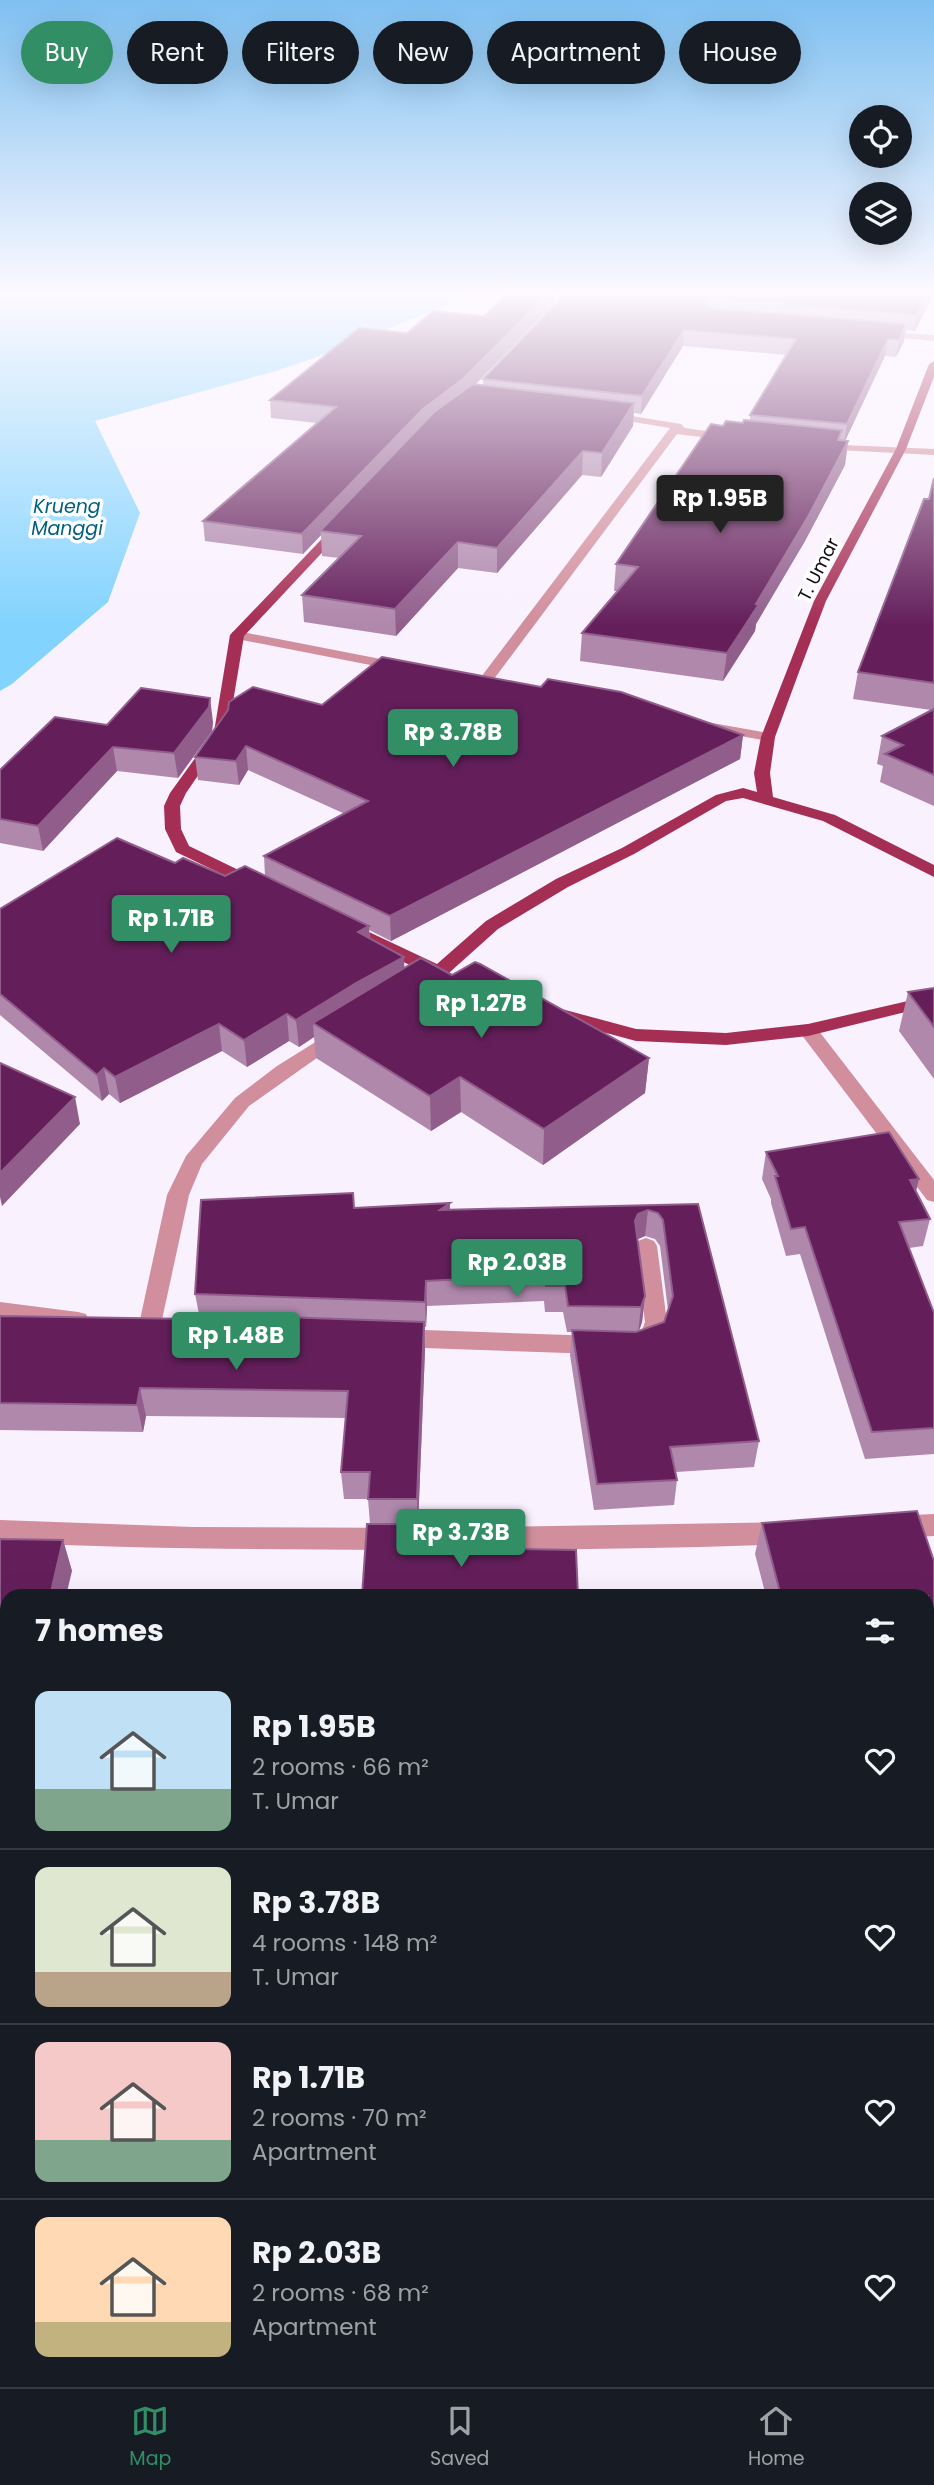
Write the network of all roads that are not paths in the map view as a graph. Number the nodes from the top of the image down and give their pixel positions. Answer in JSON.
{"nodes":[{"id":1,"x":919,"y":402,"type":"edge"},
{"id":2,"x":593,"y":414,"type":"edge"},
{"id":3,"x":674,"y":429,"type":"junction"},
{"id":4,"x":749,"y":440,"type":"edge"},
{"id":5,"x":814,"y":447,"type":"edge"},
{"id":6,"x":901,"y":449,"type":"junction"},
{"id":7,"x":934,"y":452,"type":"edge"},
{"id":8,"x":348,"y":519,"type":"edge"},
{"id":9,"x":237,"y":635,"type":"junction"},
{"id":10,"x":415,"y":670,"type":"edge"},
{"id":11,"x":483,"y":684,"type":"edge"},
{"id":12,"x":690,"y":723,"type":"edge"},
{"id":13,"x":768,"y":737,"type":"junction"},
{"id":14,"x":765,"y":798,"type":"junction"},
{"id":15,"x":934,"y":872,"type":"edge"},
{"id":16,"x":275,"y":894,"type":"edge"},
{"id":17,"x":351,"y":930,"type":"edge"},
{"id":18,"x":439,"y":972,"type":"junction"},
{"id":19,"x":464,"y":982,"type":"edge"},
{"id":20,"x":417,"y":986,"type":"edge"},
{"id":21,"x":934,"y":1000,"type":"edge"},
{"id":22,"x":538,"y":1009,"type":"edge"},
{"id":23,"x":352,"y":1025,"type":"edge"},
{"id":24,"x":808,"y":1030,"type":"junction"},
{"id":25,"x":934,"y":1195,"type":"edge"},
{"id":26,"x":646,"y":1245,"type":"dead end"},
{"id":27,"x":0,"y":1310,"type":"edge"},
{"id":28,"x":98,"y":1323,"type":"edge"},
{"id":29,"x":123,"y":1326,"type":"edge"},
{"id":30,"x":149,"y":1329,"type":"junction"},
{"id":31,"x":176,"y":1330,"type":"edge"},
{"id":32,"x":371,"y":1337,"type":"edge"},
{"id":33,"x":934,"y":1525,"type":"edge"},
{"id":34,"x":868,"y":1529,"type":"edge"},
{"id":35,"x":0,"y":1531,"type":"edge"},
{"id":36,"x":815,"y":1531,"type":"edge"},
{"id":37,"x":926,"y":2387,"type":"edge"},
{"id":38,"x":934,"y":2387,"type":"edge"}],
"edges":[{"from":1,"to":6,"type":"main road","name":"T. Umar"},
{"from":2,"to":3,"type":"street"},
{"from":3,"to":4,"type":"street"},
{"from":3,"to":11,"type":"street"},
{"from":5,"to":6,"type":"street"},
{"from":6,"to":7,"type":"street"},
{"from":6,"to":13,"type":"main road","name":"T. Umar"},
{"from":8,"to":9,"type":"main road"},
{"from":9,"to":10,"type":"street"},
{"from":9,"to":16,"type":"main road"},
{"from":12,"to":13,"type":"street"},
{"from":13,"to":14,"type":"main road","name":"T. Umar"},
{"from":14,"to":15,"type":"main road"},
{"from":14,"to":18,"type":"main road"},
{"from":17,"to":18,"type":"main road"},
{"from":18,"to":19,"type":"main road"},
{"from":18,"to":20,"type":"street"},
{"from":21,"to":24,"type":"main road"},
{"from":22,"to":24,"type":"main road"},
{"from":23,"to":30,"type":"street"},
{"from":24,"to":25,"type":"street"},
{"from":26,"to":32,"type":"street"},
{"from":27,"to":28,"type":"street"},
{"from":29,"to":30,"type":"street"},
{"from":30,"to":31,"type":"street"},
{"from":33,"to":34,"type":"street"},
{"from":35,"to":36,"type":"street"},
{"from":37,"to":38,"type":"street"}]}
